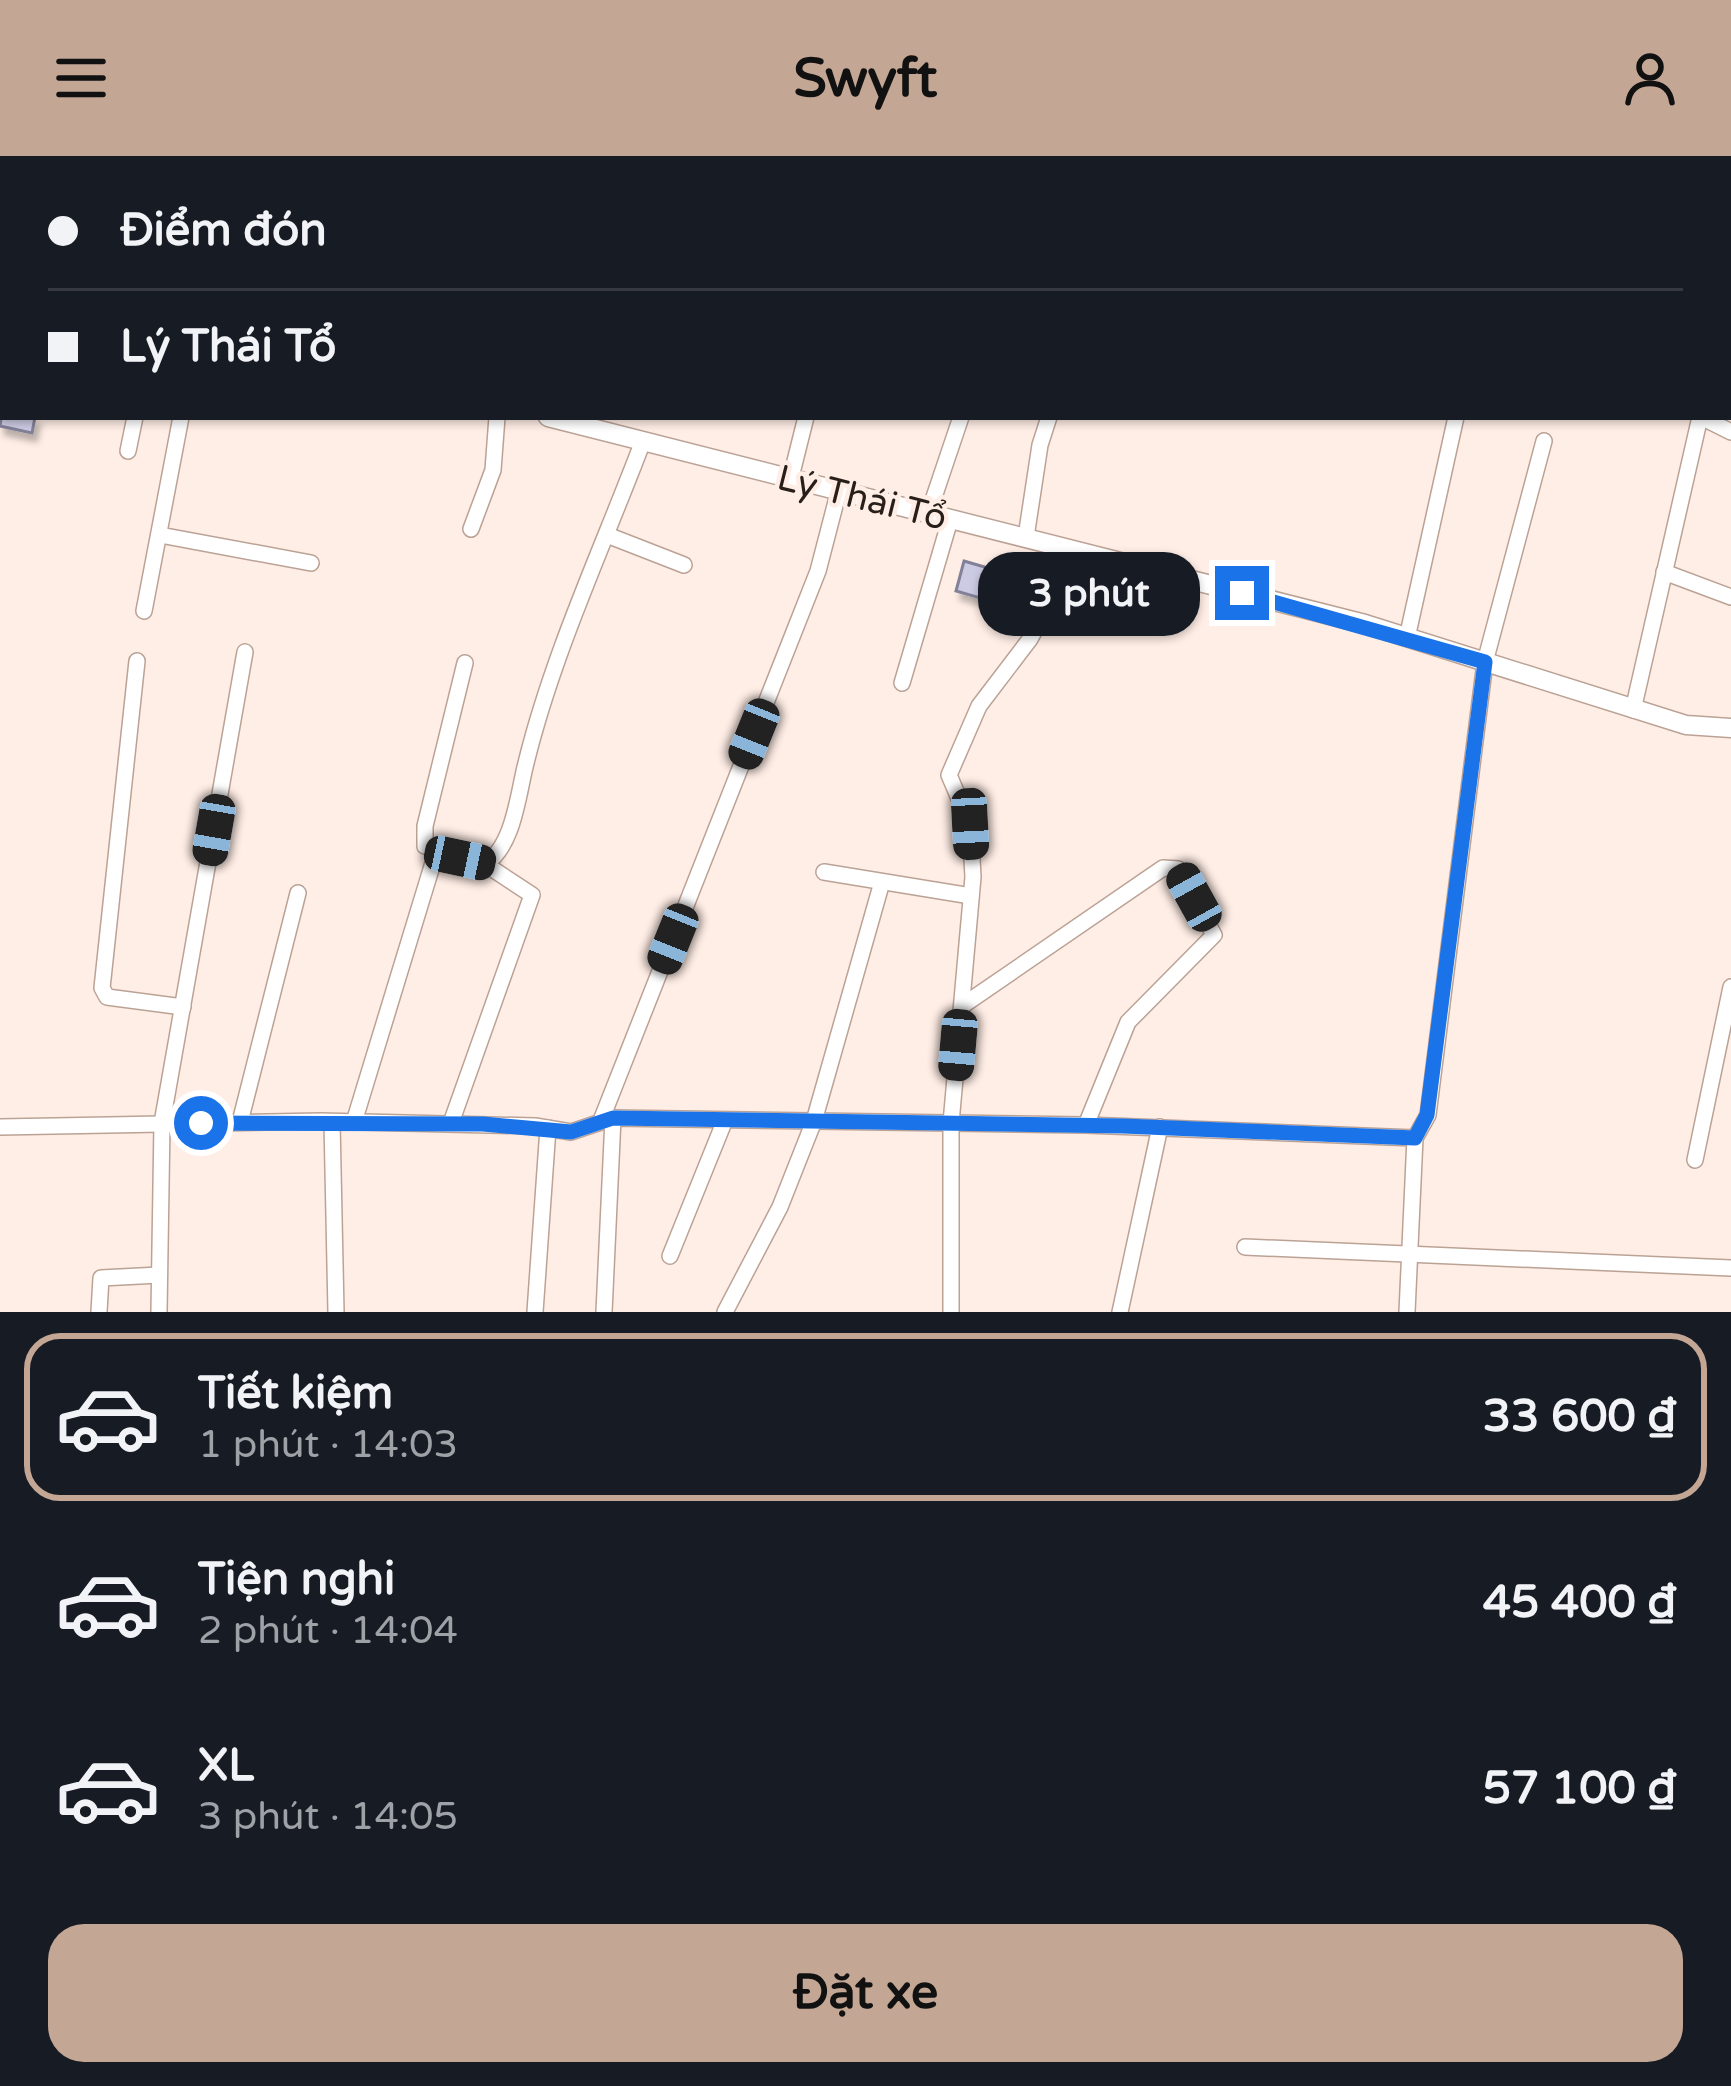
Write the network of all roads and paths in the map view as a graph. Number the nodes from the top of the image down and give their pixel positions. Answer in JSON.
{"nodes":[{"id":1,"x":133,"y":420,"type":"edge"},
{"id":2,"x":180,"y":420,"type":"edge"},
{"id":3,"x":497,"y":420,"type":"edge"},
{"id":4,"x":805,"y":420,"type":"edge"},
{"id":5,"x":960,"y":420,"type":"edge"},
{"id":6,"x":1048,"y":420,"type":"edge"},
{"id":7,"x":1455,"y":420,"type":"edge"},
{"id":8,"x":1699,"y":420,"type":"edge"},
{"id":9,"x":586,"y":422,"type":"edge"},
{"id":10,"x":643,"y":441,"type":"junction"},
{"id":11,"x":1544,"y":441,"type":"dead end"},
{"id":12,"x":128,"y":451,"type":"dead end"},
{"id":13,"x":790,"y":481,"type":"junction"},
{"id":14,"x":838,"y":494,"type":"junction"},
{"id":15,"x":928,"y":515,"type":"junction"},
{"id":16,"x":950,"y":520,"type":"junction"},
{"id":17,"x":471,"y":529,"type":"dead end"},
{"id":18,"x":607,"y":535,"type":"junction"},
{"id":19,"x":160,"y":536,"type":"junction"},
{"id":20,"x":1026,"y":538,"type":"junction"},
{"id":21,"x":1078,"y":551,"type":"junction"},
{"id":22,"x":310,"y":563,"type":"dead end"},
{"id":23,"x":684,"y":565,"type":"dead end"},
{"id":24,"x":1664,"y":572,"type":"junction"},
{"id":25,"x":1731,"y":597,"type":"edge"},
{"id":26,"x":143,"y":611,"type":"dead end"},
{"id":27,"x":1407,"y":638,"type":"junction"},
{"id":28,"x":245,"y":652,"type":"dead end"},
{"id":29,"x":137,"y":661,"type":"dead end"},
{"id":30,"x":1485,"y":662,"type":"junction"},
{"id":31,"x":465,"y":663,"type":"dead end"},
{"id":32,"x":902,"y":683,"type":"dead end"},
{"id":33,"x":1634,"y":710,"type":"junction"},
{"id":34,"x":1731,"y":728,"type":"edge"},
{"id":35,"x":436,"y":853,"type":"junction"},
{"id":36,"x":485,"y":863,"type":"junction"},
{"id":37,"x":824,"y":872,"type":"dead end"},
{"id":38,"x":882,"y":882,"type":"junction"},
{"id":39,"x":298,"y":893,"type":"dead end"},
{"id":40,"x":971,"y":896,"type":"junction"},
{"id":41,"x":1731,"y":987,"type":"edge"},
{"id":42,"x":962,"y":1006,"type":"junction"},
{"id":43,"x":183,"y":1007,"type":"junction"},
{"id":44,"x":607,"y":1118,"type":"junction"},
{"id":45,"x":725,"y":1120,"type":"junction"},
{"id":46,"x":814,"y":1121,"type":"junction"},
{"id":47,"x":239,"y":1122,"type":"junction"},
{"id":48,"x":332,"y":1122,"type":"junction"},
{"id":49,"x":355,"y":1122,"type":"junction"},
{"id":50,"x":162,"y":1123,"type":"junction"},
{"id":51,"x":451,"y":1123,"type":"junction"},
{"id":52,"x":951,"y":1123,"type":"junction"},
{"id":53,"x":1086,"y":1125,"type":"junction"},
{"id":54,"x":0,"y":1127,"type":"edge"},
{"id":55,"x":1160,"y":1127,"type":"junction"},
{"id":56,"x":548,"y":1128,"type":"junction"},
{"id":57,"x":1415,"y":1138,"type":"junction"},
{"id":58,"x":1695,"y":1160,"type":"dead end"},
{"id":59,"x":1244,"y":1247,"type":"dead end"},
{"id":60,"x":1409,"y":1253,"type":"junction"},
{"id":61,"x":670,"y":1256,"type":"dead end"},
{"id":62,"x":1731,"y":1268,"type":"edge"},
{"id":63,"x":159,"y":1276,"type":"junction"},
{"id":64,"x":99,"y":1312,"type":"edge"},
{"id":65,"x":159,"y":1312,"type":"edge"},
{"id":66,"x":336,"y":1312,"type":"edge"},
{"id":67,"x":535,"y":1312,"type":"edge"},
{"id":68,"x":604,"y":1312,"type":"edge"},
{"id":69,"x":725,"y":1312,"type":"edge"},
{"id":70,"x":951,"y":1312,"type":"edge"},
{"id":71,"x":1120,"y":1312,"type":"edge"},
{"id":72,"x":1406,"y":1312,"type":"edge"}],
"edges":[{"from":1,"to":12,"type":"street"},
{"from":2,"to":19,"type":"street"},
{"from":3,"to":17,"type":"street"},
{"from":4,"to":13,"type":"street"},
{"from":5,"to":15,"type":"street"},
{"from":6,"to":20,"type":"street"},
{"from":7,"to":27,"type":"street"},
{"from":8,"to":24,"type":"street"},
{"from":9,"to":10,"type":"main road","name":"Lý Thái Tổ"},
{"from":10,"to":13,"type":"main road","name":"Lý Thái Tổ"},
{"from":10,"to":18,"type":"street"},
{"from":11,"to":30,"type":"street"},
{"from":13,"to":14,"type":"main road","name":"Lý Thái Tổ"},
{"from":14,"to":15,"type":"main road","name":"Lý Thái Tổ"},
{"from":14,"to":44,"type":"street"},
{"from":15,"to":16,"type":"main road","name":"Lý Thái Tổ"},
{"from":16,"to":20,"type":"main road","name":"Lý Thái Tổ"},
{"from":16,"to":32,"type":"street"},
{"from":18,"to":23,"type":"street"},
{"from":18,"to":36,"type":"street"},
{"from":19,"to":22,"type":"street"},
{"from":19,"to":26,"type":"street"},
{"from":20,"to":21,"type":"main road","name":"Lý Thái Tổ"},
{"from":21,"to":27,"type":"main road","name":"Lý Thái Tổ"},
{"from":21,"to":40,"type":"street"},
{"from":24,"to":25,"type":"street"},
{"from":24,"to":33,"type":"street"},
{"from":27,"to":30,"type":"main road","name":"Lý Thái Tổ"},
{"from":28,"to":43,"type":"street"},
{"from":29,"to":43,"type":"street"},
{"from":30,"to":33,"type":"main road","name":"Lý Thái Tổ"},
{"from":30,"to":57,"type":"street"},
{"from":31,"to":35,"type":"street"},
{"from":33,"to":34,"type":"main road","name":"Lý Thái Tổ"},
{"from":35,"to":36,"type":"street"},
{"from":35,"to":49,"type":"street"},
{"from":36,"to":51,"type":"street"},
{"from":37,"to":38,"type":"street"},
{"from":38,"to":40,"type":"street"},
{"from":38,"to":46,"type":"street"},
{"from":39,"to":47,"type":"street"},
{"from":40,"to":42,"type":"street"},
{"from":41,"to":58,"type":"street"},
{"from":42,"to":52,"type":"street"},
{"from":42,"to":53,"type":"street"},
{"from":43,"to":50,"type":"street"},
{"from":44,"to":45,"type":"street"},
{"from":44,"to":56,"type":"street"},
{"from":44,"to":68,"type":"street"},
{"from":45,"to":46,"type":"street"},
{"from":45,"to":61,"type":"street"},
{"from":46,"to":52,"type":"street"},
{"from":46,"to":69,"type":"street"},
{"from":47,"to":48,"type":"street"},
{"from":47,"to":50,"type":"street"},
{"from":48,"to":49,"type":"street"},
{"from":48,"to":66,"type":"street"},
{"from":49,"to":51,"type":"street"},
{"from":50,"to":54,"type":"street"},
{"from":50,"to":63,"type":"street"},
{"from":51,"to":56,"type":"street"},
{"from":52,"to":53,"type":"street"},
{"from":52,"to":70,"type":"street"},
{"from":53,"to":55,"type":"street"},
{"from":55,"to":57,"type":"street"},
{"from":55,"to":71,"type":"street"},
{"from":56,"to":67,"type":"street"},
{"from":57,"to":60,"type":"street"},
{"from":59,"to":60,"type":"street"},
{"from":60,"to":62,"type":"street"},
{"from":60,"to":72,"type":"street"},
{"from":63,"to":64,"type":"street"},
{"from":63,"to":65,"type":"street"}]}
